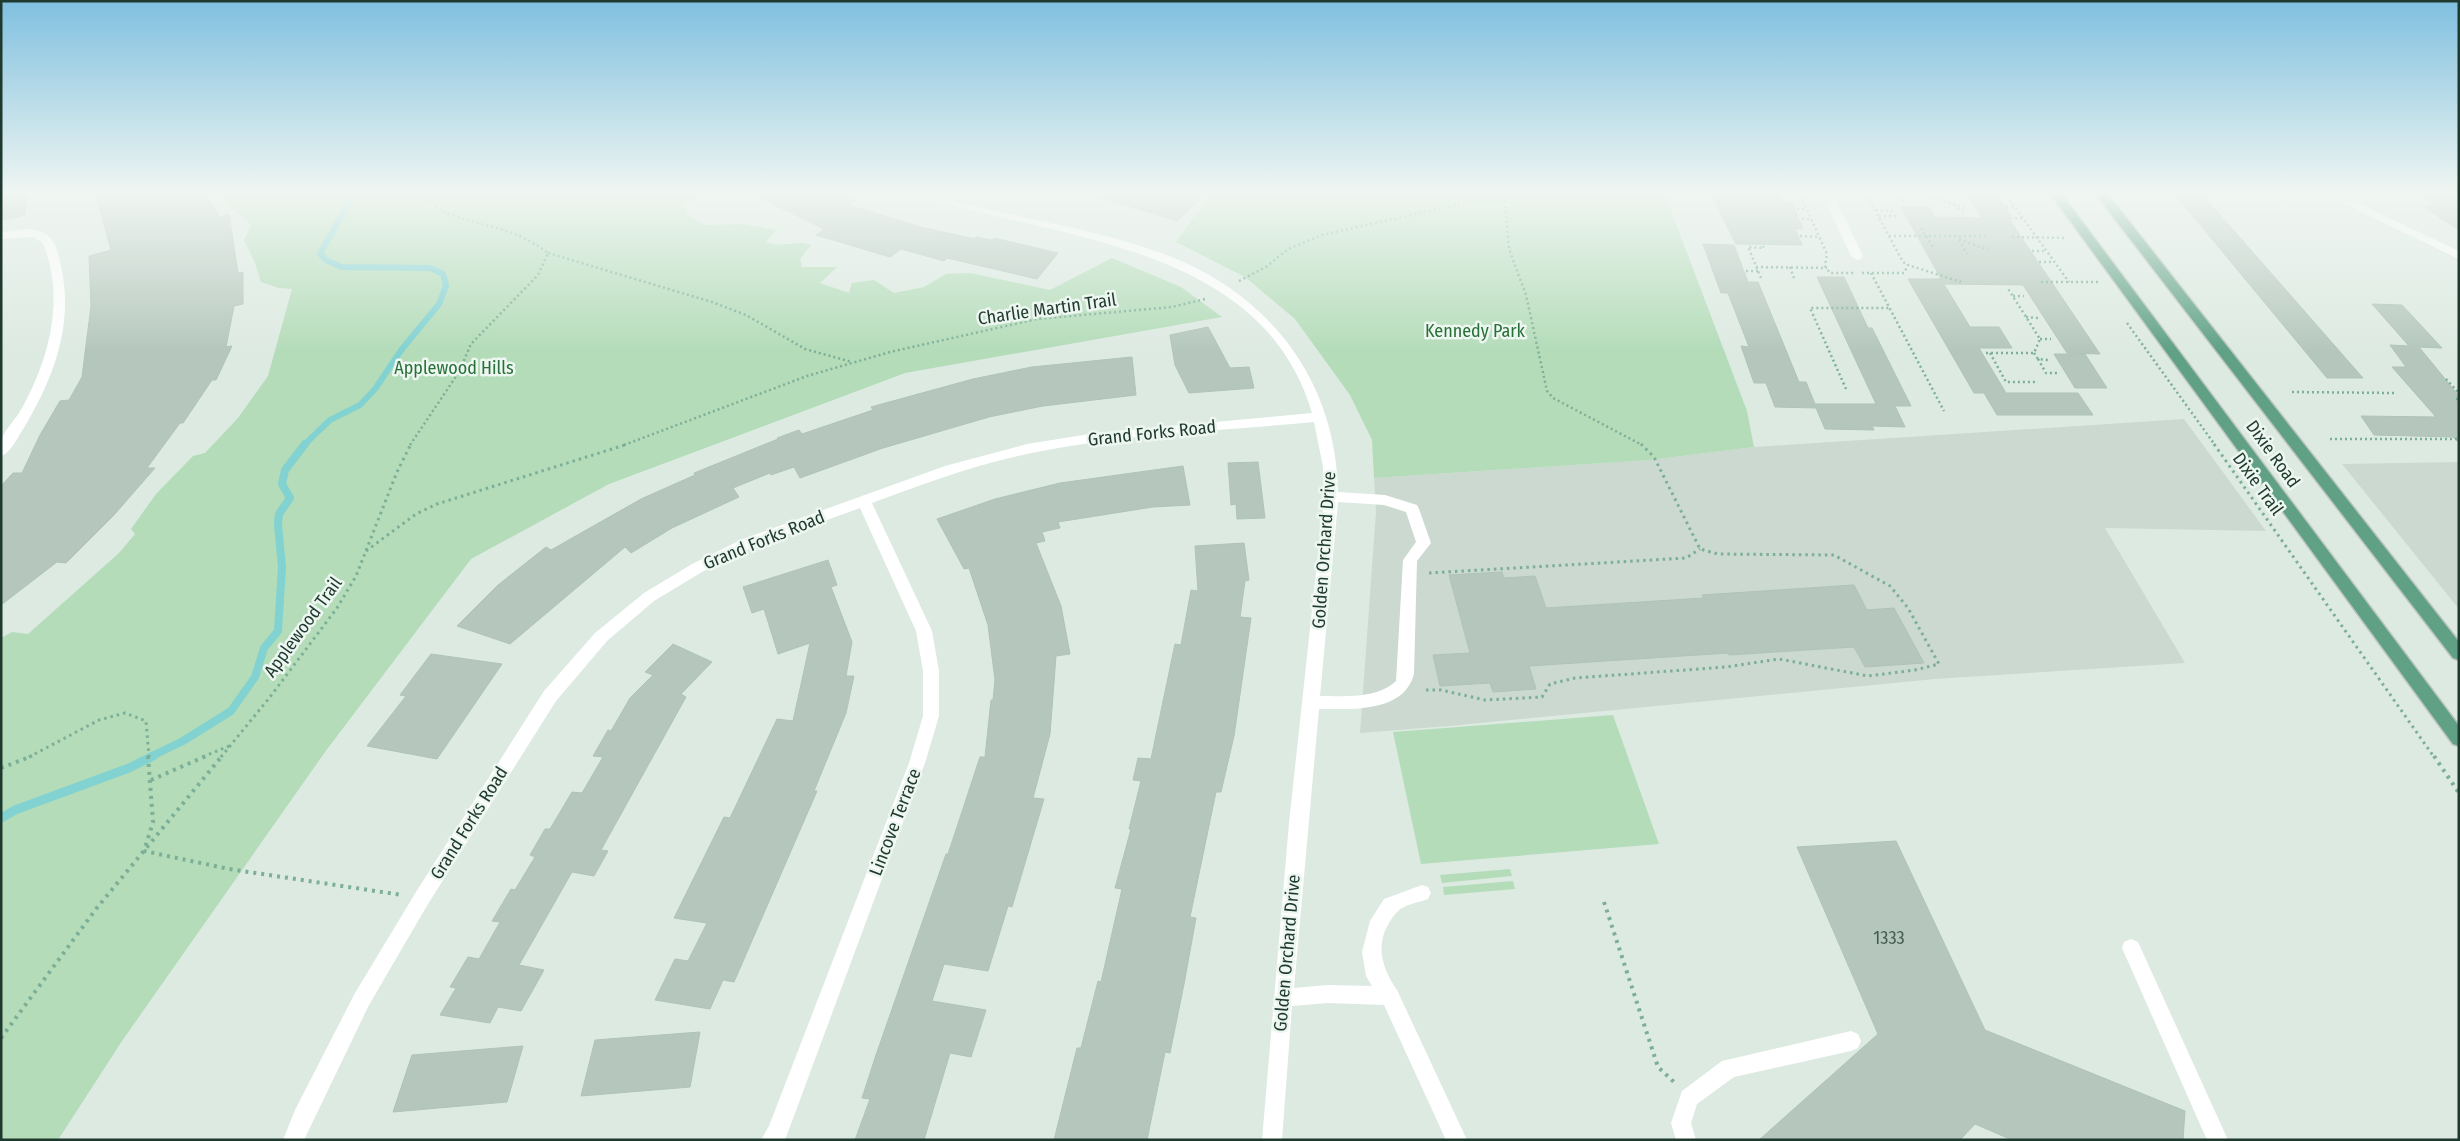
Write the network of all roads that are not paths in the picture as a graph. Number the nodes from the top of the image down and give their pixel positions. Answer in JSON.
{"nodes":[{"id":1,"x":49,"y":245,"type":"edge"},
{"id":2,"x":1128,"y":245,"type":"edge"},
{"id":3,"x":1852,"y":245,"type":"edge"},
{"id":4,"x":2094,"y":245,"type":"edge"},
{"id":5,"x":2141,"y":245,"type":"edge"},
{"id":6,"x":2437,"y":245,"type":"edge"},
{"id":7,"x":1857,"y":256,"type":"dead end"},
{"id":8,"x":2459,"y":256,"type":"edge"},
{"id":9,"x":1319,"y":417,"type":"junction"},
{"id":10,"x":1,"y":451,"type":"edge"},
{"id":11,"x":1330,"y":497,"type":"junction"},
{"id":12,"x":864,"y":501,"type":"junction"},
{"id":13,"x":2459,"y":654,"type":"edge"},
{"id":14,"x":1312,"y":702,"type":"junction"},
{"id":15,"x":2459,"y":739,"type":"edge"},
{"id":16,"x":1422,"y":893,"type":"dead end"},
{"id":17,"x":2131,"y":948,"type":"dead end"},
{"id":18,"x":1390,"y":996,"type":"junction"},
{"id":19,"x":1282,"y":998,"type":"junction"},
{"id":20,"x":1851,"y":1041,"type":"dead end"},
{"id":21,"x":293,"y":1140,"type":"edge"},
{"id":22,"x":771,"y":1140,"type":"edge"},
{"id":23,"x":1272,"y":1140,"type":"edge"},
{"id":24,"x":1458,"y":1140,"type":"edge"},
{"id":25,"x":1686,"y":1140,"type":"edge"},
{"id":26,"x":2218,"y":1140,"type":"edge"}],
"edges":[{"from":1,"to":10,"type":"street"},
{"from":2,"to":9,"type":"street","name":"Golden Orchard Drive"},
{"from":3,"to":7,"type":"street"},
{"from":4,"to":15,"type":"main road","name":"Dixie Road"},
{"from":5,"to":13,"type":"main road","name":"Dixie Road"},
{"from":6,"to":8,"type":"street"},
{"from":9,"to":11,"type":"street","name":"Golden Orchard Drive"},
{"from":9,"to":12,"type":"street","name":"Grand Forks Road"},
{"from":11,"to":14,"type":"street","name":"Golden Orchard Drive"},
{"from":11,"to":14,"type":"street"},
{"from":12,"to":21,"type":"street","name":"Grand Forks Road"},
{"from":12,"to":22,"type":"street","name":"Lincove Terrace"},
{"from":14,"to":19,"type":"street","name":"Golden Orchard Drive"},
{"from":16,"to":18,"type":"street"},
{"from":17,"to":26,"type":"street"},
{"from":18,"to":19,"type":"street"},
{"from":18,"to":24,"type":"street"},
{"from":19,"to":23,"type":"street","name":"Golden Orchard Drive"},
{"from":20,"to":25,"type":"street"}]}
